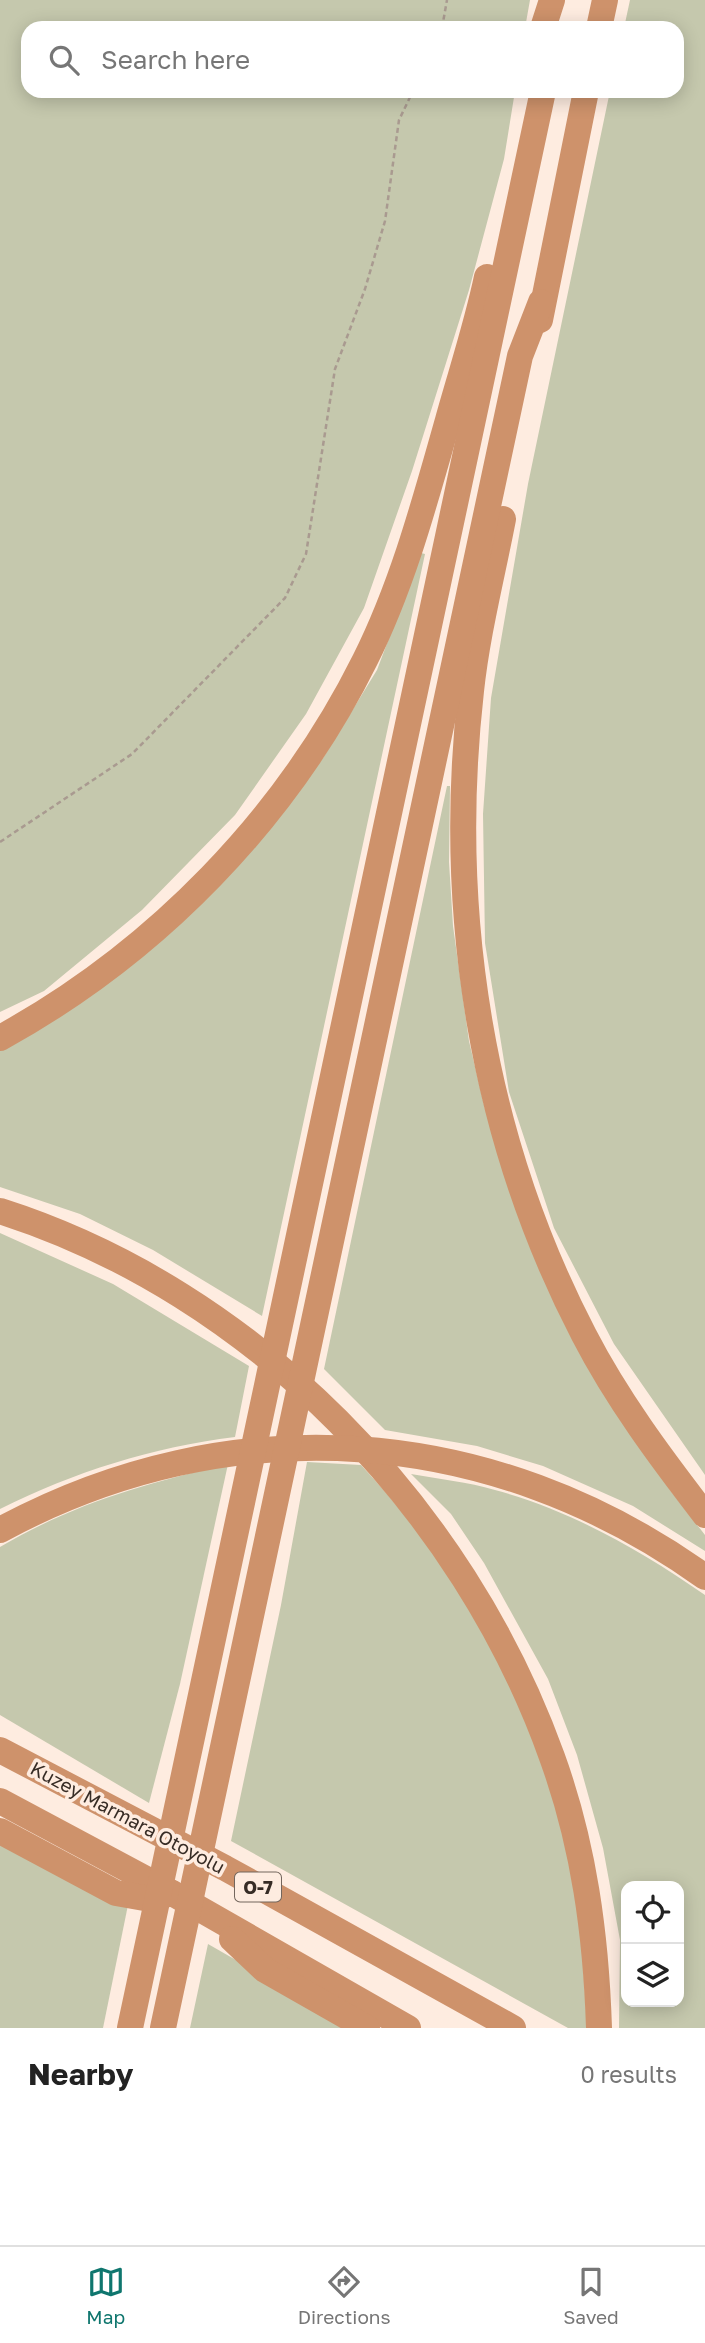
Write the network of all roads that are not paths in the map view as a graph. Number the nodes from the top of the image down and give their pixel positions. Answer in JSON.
{"nodes":[{"id":1,"x":552,"y":0,"type":"edge"},
{"id":2,"x":558,"y":0,"type":"edge"},
{"id":3,"x":605,"y":0,"type":"edge"},
{"id":4,"x":545,"y":21,"type":"edge"},
{"id":5,"x":555,"y":21,"type":"edge"},
{"id":6,"x":600,"y":21,"type":"edge"},
{"id":7,"x":525,"y":98,"type":"edge"},
{"id":8,"x":542,"y":98,"type":"edge"},
{"id":9,"x":585,"y":98,"type":"edge"},
{"id":10,"x":541,"y":302,"type":"junction"},
{"id":11,"x":0,"y":1038,"type":"edge"},
{"id":12,"x":0,"y":1211,"type":"edge"},
{"id":13,"x":705,"y":1515,"type":"edge"},
{"id":14,"x":0,"y":1530,"type":"edge"},
{"id":15,"x":705,"y":1577,"type":"edge"},
{"id":16,"x":0,"y":1749,"type":"edge"},
{"id":17,"x":0,"y":1801,"type":"edge"},
{"id":18,"x":0,"y":1831,"type":"edge"},
{"id":19,"x":172,"y":1831,"type":"junction"},
{"id":20,"x":172,"y":1894,"type":"junction"},
{"id":21,"x":219,"y":1920,"type":"junction"},
{"id":22,"x":170,"y":1997,"type":"junction"},
{"id":23,"x":117,"y":2028,"type":"edge"},
{"id":24,"x":131,"y":2028,"type":"edge"},
{"id":25,"x":163,"y":2028,"type":"edge"},
{"id":26,"x":169,"y":2028,"type":"edge"},
{"id":27,"x":367,"y":2028,"type":"edge"},
{"id":28,"x":408,"y":2028,"type":"edge"},
{"id":29,"x":513,"y":2028,"type":"edge"},
{"id":30,"x":599,"y":2028,"type":"edge"}],
"edges":[{"from":1,"to":4,"type":"highway"},
{"from":2,"to":5,"type":"highway"},
{"from":3,"to":6,"type":"highway"},
{"from":7,"to":11,"type":"highway"},
{"from":8,"to":19,"type":"highway"},
{"from":9,"to":10,"type":"highway"},
{"from":10,"to":13,"type":"highway"},
{"from":10,"to":22,"type":"highway"},
{"from":12,"to":30,"type":"highway"},
{"from":14,"to":15,"type":"highway"},
{"from":16,"to":29,"type":"highway","name":"Kuzey Marmara Otoyolu","number":"O-7"},
{"from":17,"to":20,"type":"highway","number":"O-7"},
{"from":18,"to":20,"type":"highway"},
{"from":19,"to":23,"type":"highway"},
{"from":19,"to":24,"type":"highway"},
{"from":20,"to":21,"type":"highway","number":"O-7"},
{"from":21,"to":27,"type":"highway"},
{"from":21,"to":28,"type":"highway","number":"O-7"},
{"from":22,"to":25,"type":"highway"},
{"from":22,"to":26,"type":"highway"}]}
